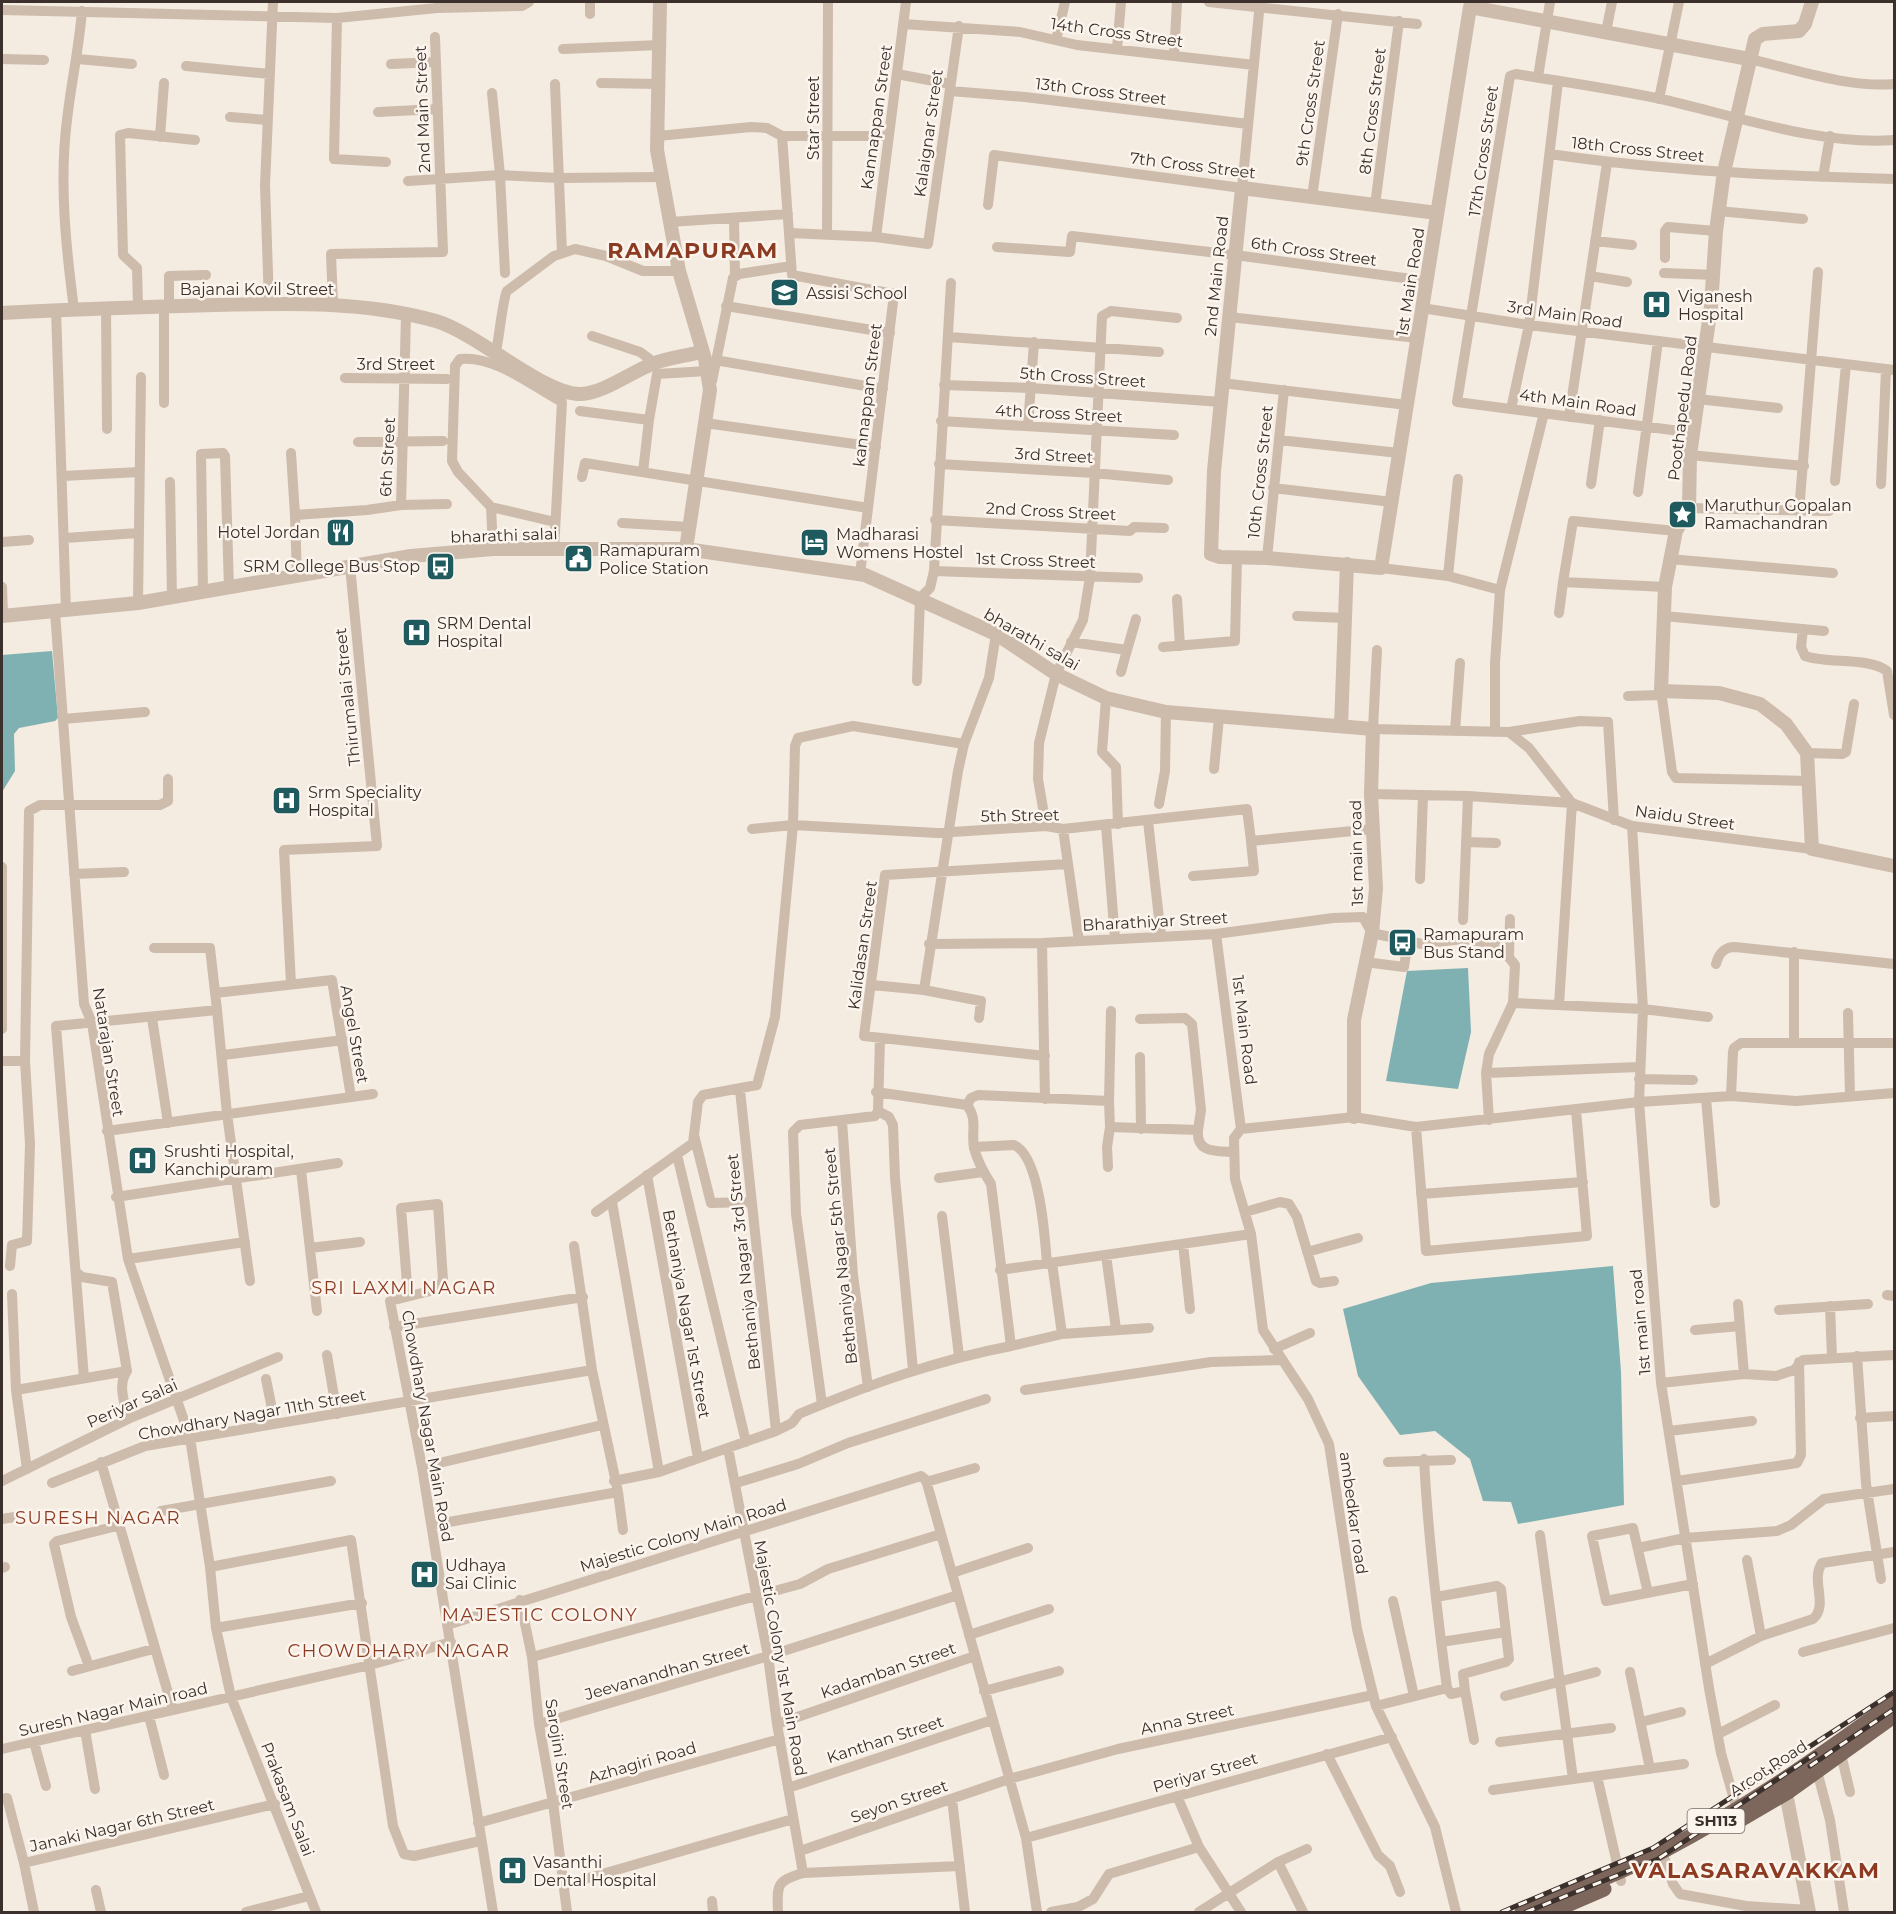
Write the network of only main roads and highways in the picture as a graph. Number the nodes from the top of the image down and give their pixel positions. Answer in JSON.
{"nodes":[{"id":1,"x":1894,"y":1702,"type":"edge"},
{"id":2,"x":1894,"y":1716,"type":"edge"},
{"id":3,"x":1820,"y":1764,"type":"junction"},
{"id":4,"x":1786,"y":1787,"type":"junction"},
{"id":5,"x":1619,"y":1877,"type":"junction"},
{"id":6,"x":1522,"y":1912,"type":"edge"},
{"id":7,"x":1551,"y":1912,"type":"edge"}],
"edges":[{"from":1,"to":3,"type":"main road","name":"Arcot Road","number":"SH113"},
{"from":2,"to":3,"type":"main road","name":"Arcot Road","number":"SH113"},
{"from":3,"to":4,"type":"main road","name":"Arcot Road","number":"SH113"},
{"from":4,"to":5,"type":"main road","name":"Arcot Road","number":"SH113"},
{"from":4,"to":5,"type":"main road","name":"Arcot Road","number":"SH113"},
{"from":5,"to":6,"type":"main road","name":"Arcot Road","number":"SH113"},
{"from":5,"to":7,"type":"main road","name":"Arcot Road","number":"SH113"}]}
